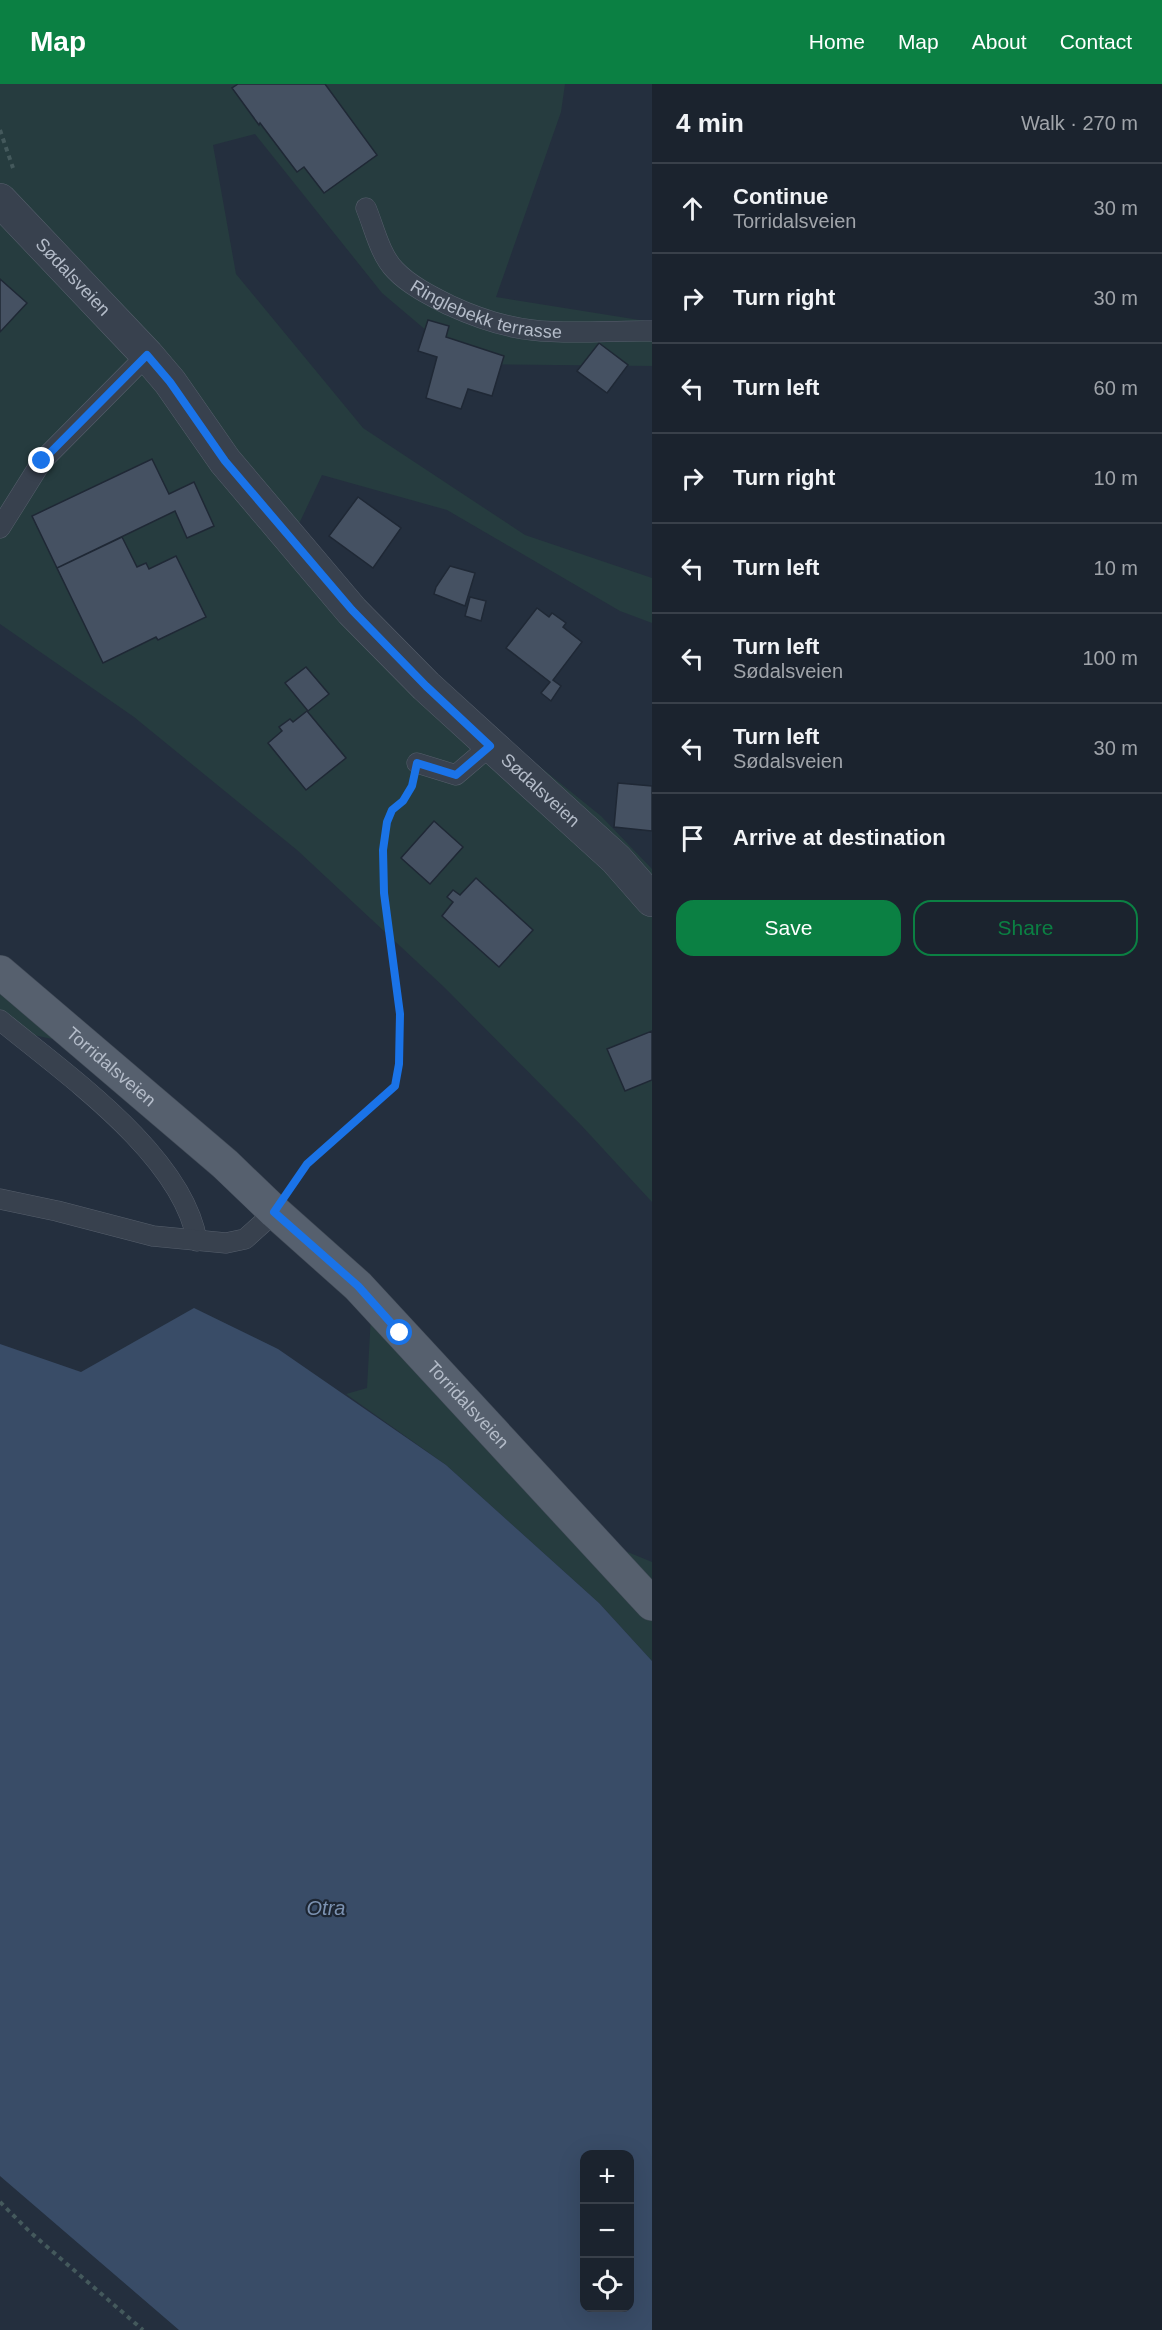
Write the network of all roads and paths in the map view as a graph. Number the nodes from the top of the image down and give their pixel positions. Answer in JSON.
{"nodes":[{"id":1,"x":0,"y":200,"type":"edge"},
{"id":2,"x":366,"y":208,"type":"dead end"},
{"id":3,"x":652,"y":331,"type":"edge"},
{"id":4,"x":147,"y":355,"type":"junction"},
{"id":5,"x":0,"y":528,"type":"edge"},
{"id":6,"x":490,"y":746,"type":"junction"},
{"id":7,"x":417,"y":763,"type":"joint"},
{"id":8,"x":652,"y":900,"type":"edge"},
{"id":9,"x":0,"y":972,"type":"edge"},
{"id":10,"x":0,"y":1020,"type":"edge"},
{"id":11,"x":0,"y":1199,"type":"edge"},
{"id":12,"x":274,"y":1212,"type":"junction"},
{"id":13,"x":197,"y":1241,"type":"junction"},
{"id":14,"x":652,"y":1604,"type":"edge"},
{"id":15,"x":0,"y":2202,"type":"edge"},
{"id":16,"x":143,"y":2330,"type":"edge"}],
"edges":[{"from":1,"to":4,"type":"street","name":"Sødalsveien"},
{"from":2,"to":3,"type":"lane","name":"Ringlebekk terrasse"},
{"from":4,"to":5,"type":"lane"},
{"from":4,"to":6,"type":"street","name":"Sødalsveien"},
{"from":6,"to":7,"type":"lane"},
{"from":6,"to":8,"type":"street","name":"Sødalsveien"},
{"from":7,"to":12,"type":"path"},
{"from":9,"to":12,"type":"main road","name":"Torridalsveien"},
{"from":10,"to":13,"type":"lane","name":"Torridalsveien"},
{"from":11,"to":13,"type":"lane"},
{"from":12,"to":13,"type":"lane"},
{"from":12,"to":14,"type":"main road","name":"Torridalsveien"},
{"from":15,"to":16,"type":"path"}]}
